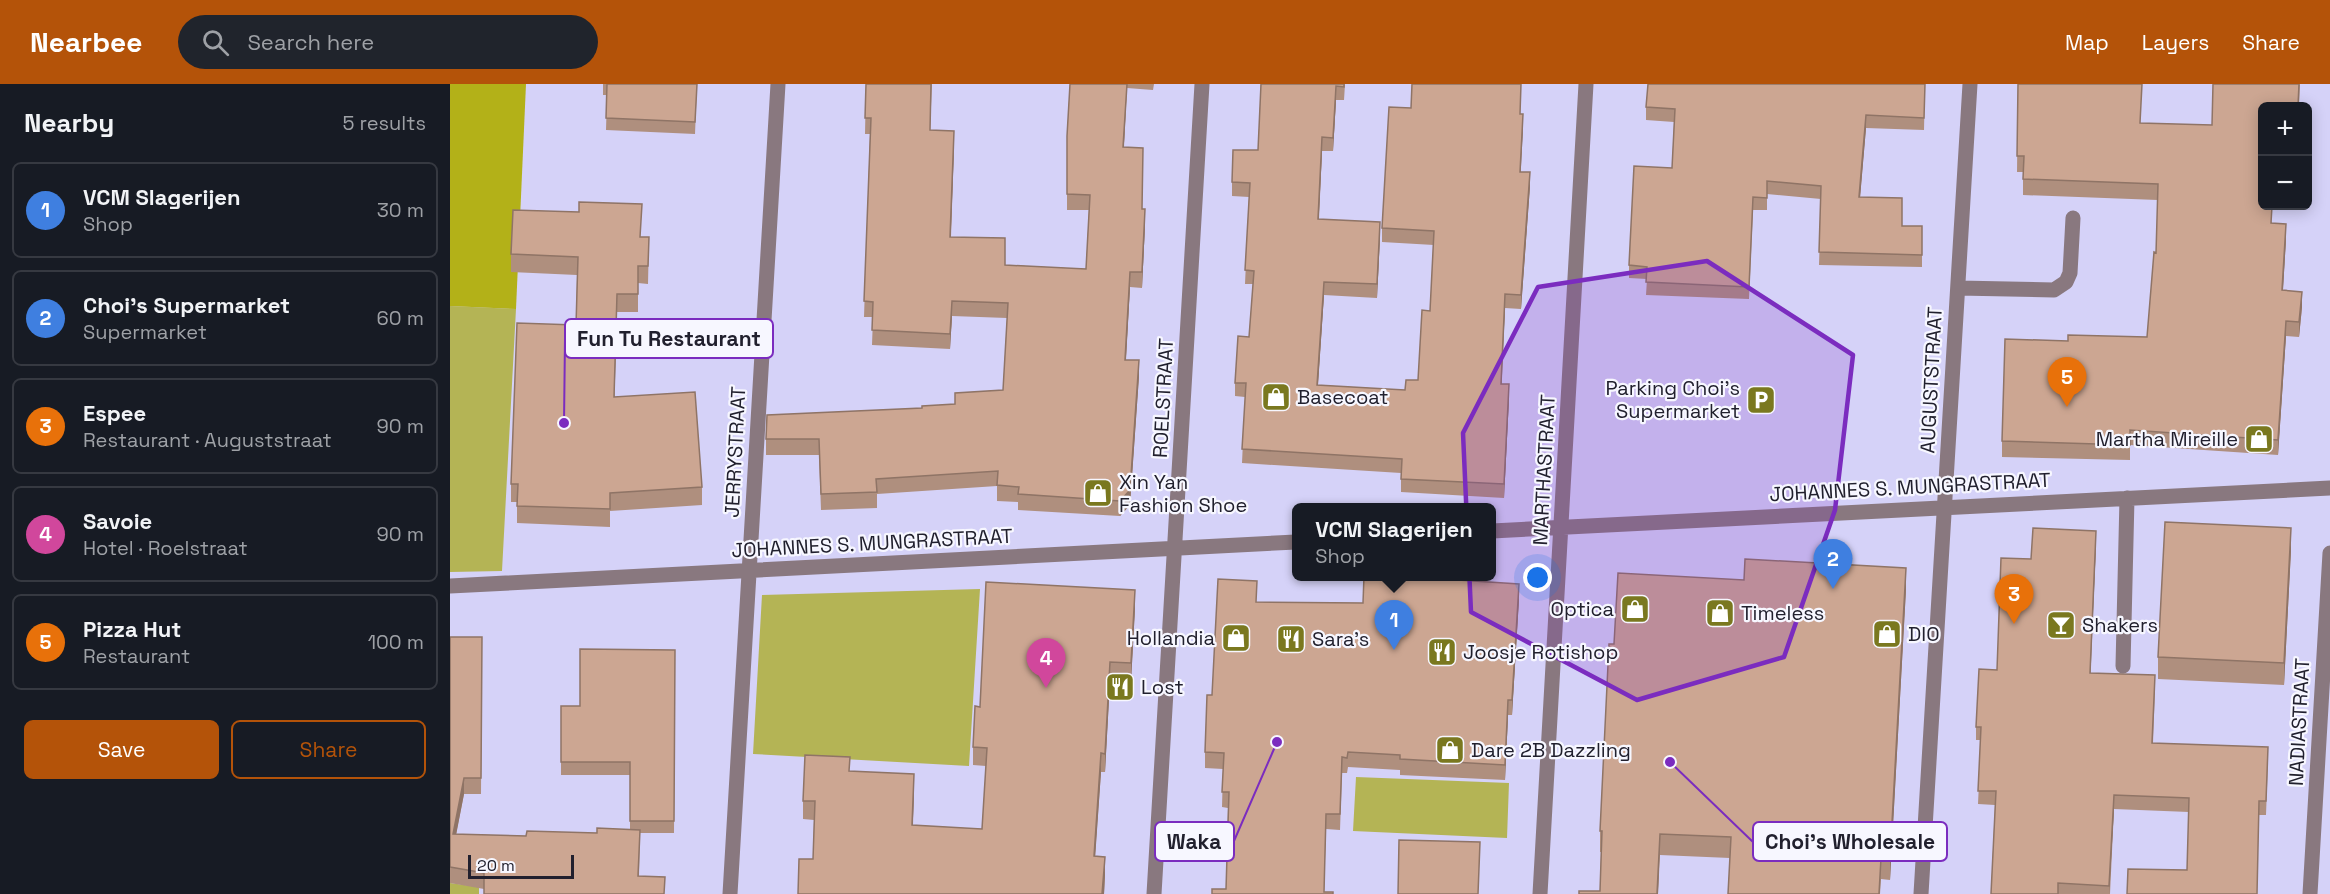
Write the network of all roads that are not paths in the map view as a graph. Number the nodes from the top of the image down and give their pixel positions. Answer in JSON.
{"nodes":[{"id":1,"x":778,"y":84,"type":"edge"},
{"id":2,"x":1202,"y":84,"type":"edge"},
{"id":3,"x":1586,"y":84,"type":"edge"},
{"id":4,"x":1970,"y":84,"type":"edge"},
{"id":5,"x":2073,"y":218,"type":"dead end"},
{"id":6,"x":1958,"y":288,"type":"junction"},
{"id":7,"x":2330,"y":488,"type":"edge"},
{"id":8,"x":2127,"y":498,"type":"junction"},
{"id":9,"x":1945,"y":506,"type":"junction"},
{"id":10,"x":1562,"y":526,"type":"junction"},
{"id":11,"x":1496,"y":531,"type":"edge"},
{"id":12,"x":1292,"y":542,"type":"edge"},
{"id":13,"x":1175,"y":549,"type":"junction"},
{"id":14,"x":2330,"y":553,"type":"edge"},
{"id":15,"x":750,"y":569,"type":"junction"},
{"id":16,"x":450,"y":586,"type":"edge"},
{"id":17,"x":2123,"y":666,"type":"dead end"},
{"id":18,"x":2326,"y":675,"type":"edge"},
{"id":19,"x":730,"y":894,"type":"edge"},
{"id":20,"x":1154,"y":894,"type":"edge"},
{"id":21,"x":1540,"y":894,"type":"edge"},
{"id":22,"x":1921,"y":894,"type":"edge"},
{"id":23,"x":2310,"y":894,"type":"edge"}],
"edges":[{"from":1,"to":15,"type":"street","name":"JERRYSTRAAT"},
{"from":2,"to":13,"type":"street","name":"ROELSTRAAT"},
{"from":3,"to":10,"type":"street","name":"MARTHASTRAAT"},
{"from":4,"to":6,"type":"street","name":"AUGUSTSTRAAT"},
{"from":5,"to":6,"type":"street"},
{"from":6,"to":9,"type":"street","name":"AUGUSTSTRAAT"},
{"from":7,"to":8,"type":"street","name":"JOHANNES S. MUNGRASTRAAT"},
{"from":8,"to":9,"type":"street","name":"JOHANNES S. MUNGRASTRAAT"},
{"from":8,"to":17,"type":"street"},
{"from":9,"to":10,"type":"street","name":"JOHANNES S. MUNGRASTRAAT"},
{"from":9,"to":22,"type":"street","name":"AUGUSTSTRAAT"},
{"from":10,"to":11,"type":"street","name":"JOHANNES S. MUNGRASTRAAT"},
{"from":10,"to":21,"type":"street","name":"MARTHASTRAAT"},
{"from":12,"to":13,"type":"street","name":"JOHANNES S. MUNGRASTRAAT"},
{"from":13,"to":15,"type":"street","name":"JOHANNES S. MUNGRASTRAAT"},
{"from":13,"to":20,"type":"street","name":"ROELSTRAAT"},
{"from":14,"to":18,"type":"street","name":"NADIASTRAAT"},
{"from":15,"to":16,"type":"street","name":"JOHANNES S. MUNGRASTRAAT"},
{"from":15,"to":19,"type":"street","name":"JERRYSTRAAT"},
{"from":18,"to":23,"type":"street","name":"NADIASTRAAT"}]}
